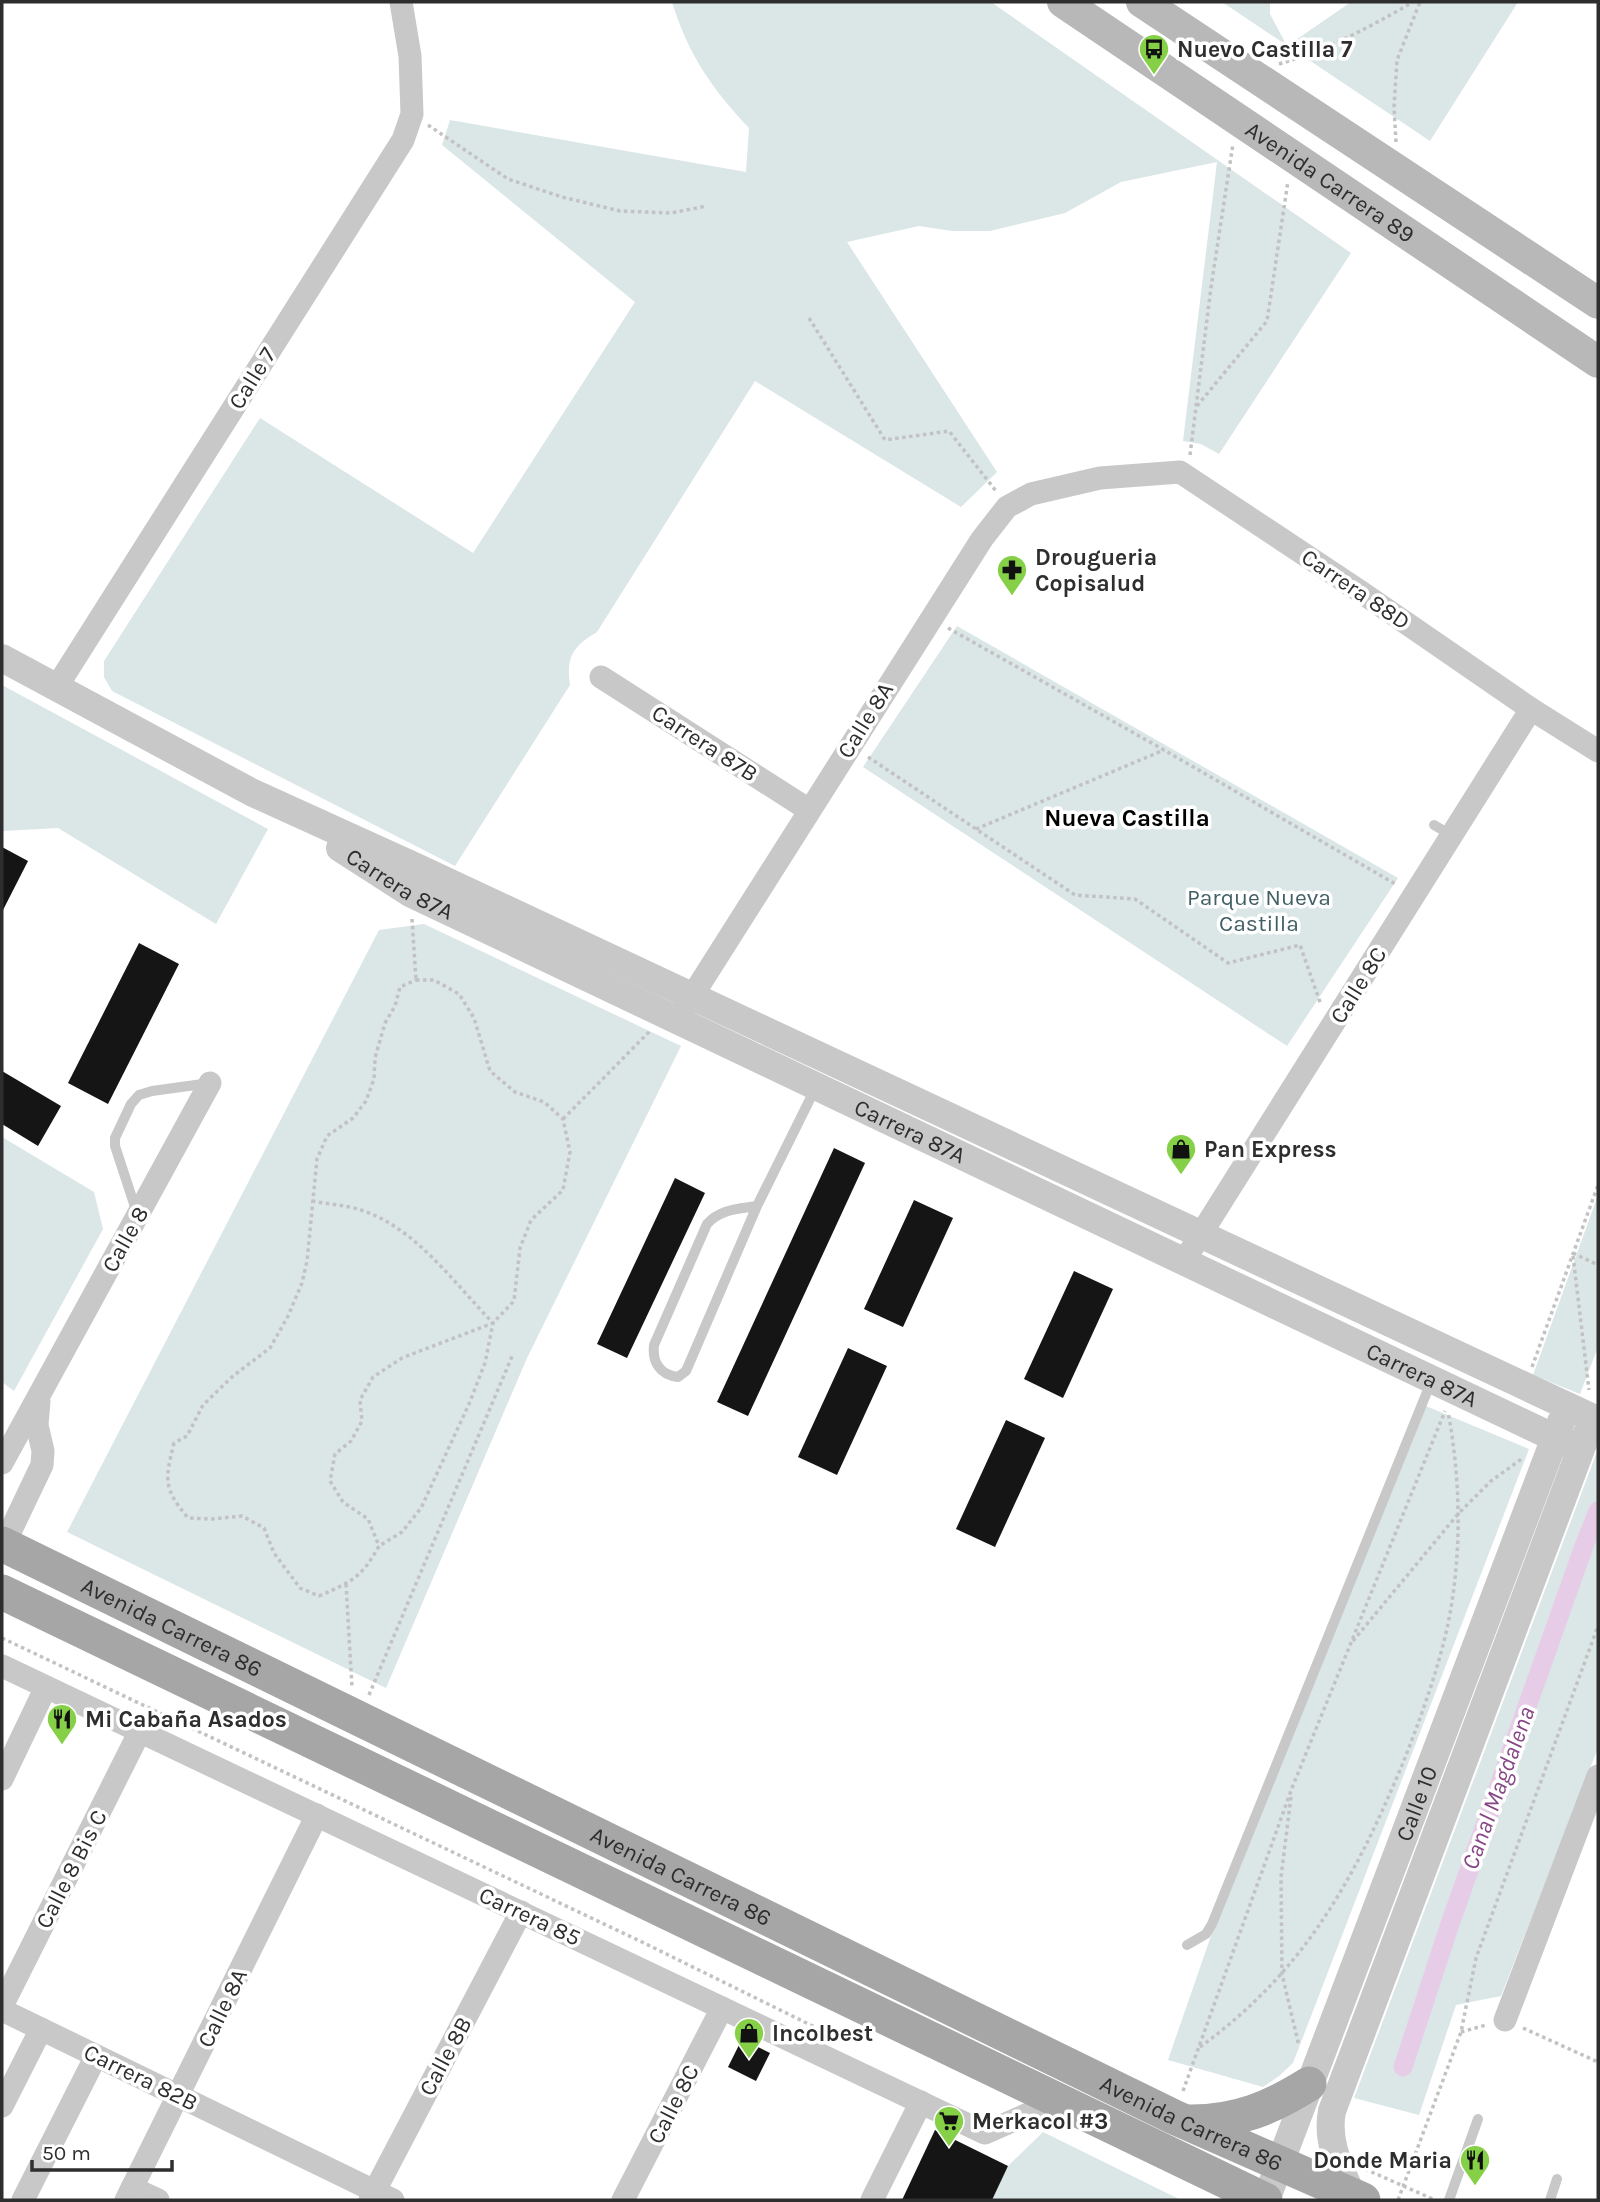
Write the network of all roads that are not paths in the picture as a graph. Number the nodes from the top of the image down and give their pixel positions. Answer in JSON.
{"nodes":[{"id":1,"x":401,"y":2,"type":"edge"},
{"id":2,"x":1063,"y":2,"type":"edge"},
{"id":3,"x":1142,"y":2,"type":"edge"},
{"id":4,"x":1598,"y":303,"type":"edge"},
{"id":5,"x":1598,"y":362,"type":"edge"},
{"id":6,"x":1100,"y":478,"type":"joint"},
{"id":7,"x":2,"y":658,"type":"edge"},
{"id":8,"x":601,"y":677,"type":"dead end"},
{"id":9,"x":56,"y":688,"type":"junction"},
{"id":10,"x":1531,"y":709,"type":"junction"},
{"id":11,"x":1598,"y":751,"type":"edge"},
{"id":12,"x":251,"y":792,"type":"junction"},
{"id":13,"x":809,"y":810,"type":"junction"},
{"id":14,"x":679,"y":1010,"type":"junction"},
{"id":15,"x":210,"y":1083,"type":"joint"},
{"id":16,"x":817,"y":1086,"type":"junction"},
{"id":17,"x":757,"y":1206,"type":"junction"},
{"id":18,"x":137,"y":1216,"type":"junction"},
{"id":19,"x":1201,"y":1234,"type":"junction"},
{"id":20,"x":1184,"y":1261,"type":"junction"},
{"id":21,"x":1432,"y":1379,"type":"junction"},
{"id":22,"x":40,"y":1394,"type":"junction"},
{"id":23,"x":1567,"y":1406,"type":"junction"},
{"id":24,"x":1595,"y":1411,"type":"edge"},
{"id":25,"x":1555,"y":1438,"type":"junction"},
{"id":26,"x":1580,"y":1450,"type":"junction"},
{"id":27,"x":2,"y":1463,"type":"edge"},
{"id":28,"x":6,"y":1546,"type":"edge"},
{"id":29,"x":2,"y":1592,"type":"edge"},
{"id":30,"x":2,"y":1666,"type":"edge"},
{"id":31,"x":46,"y":1687,"type":"junction"},
{"id":32,"x":140,"y":1731,"type":"junction"},
{"id":33,"x":1598,"y":1776,"type":"edge"},
{"id":34,"x":2,"y":1779,"type":"edge"},
{"id":35,"x":317,"y":1815,"type":"junction"},
{"id":36,"x":521,"y":1912,"type":"junction"},
{"id":37,"x":1187,"y":1945,"type":"dead end"},
{"id":38,"x":2,"y":2008,"type":"edge"},
{"id":39,"x":722,"y":2008,"type":"junction"},
{"id":40,"x":1504,"y":2020,"type":"road end"},
{"id":41,"x":41,"y":2029,"type":"junction"},
{"id":42,"x":96,"y":2056,"type":"junction"},
{"id":43,"x":1309,"y":2084,"type":"junction"},
{"id":44,"x":179,"y":2096,"type":"junction"},
{"id":45,"x":1058,"y":2101,"type":"junction"},
{"id":46,"x":920,"y":2102,"type":"junction"},
{"id":47,"x":2,"y":2106,"type":"edge"},
{"id":48,"x":1184,"y":2107,"type":"junction"},
{"id":49,"x":1478,"y":2119,"type":"dead end"},
{"id":50,"x":1280,"y":2163,"type":"junction"},
{"id":51,"x":1557,"y":2179,"type":"dead end"},
{"id":52,"x":1360,"y":2188,"type":"edge"},
{"id":53,"x":130,"y":2194,"type":"edge"},
{"id":54,"x":379,"y":2197,"type":"edge"},
{"id":55,"x":23,"y":2200,"type":"edge"},
{"id":56,"x":158,"y":2200,"type":"edge"},
{"id":57,"x":623,"y":2200,"type":"edge"},
{"id":58,"x":872,"y":2200,"type":"edge"},
{"id":59,"x":1266,"y":2200,"type":"edge"},
{"id":60,"x":1449,"y":2200,"type":"edge"},
{"id":61,"x":1550,"y":2200,"type":"edge"}],
"edges":[{"from":1,"to":9,"type":"street","name":"Calle 7"},
{"from":2,"to":5,"type":"main road","name":"Avenida Carrera 89"},
{"from":3,"to":4,"type":"main road","name":"Avenida Carrera 89"},
{"from":6,"to":10,"type":"street","name":"Carrera 88D"},
{"from":6,"to":13,"type":"street","name":"Calle 8A"},
{"from":7,"to":9,"type":"street","name":"Carrera 87A"},
{"from":8,"to":13,"type":"street","name":"Carrera 87B"},
{"from":9,"to":12,"type":"street","name":"Carrera 87A"},
{"from":10,"to":11,"type":"street","name":"Carrera 88D"},
{"from":10,"to":19,"type":"street","name":"Calle 8C"},
{"from":12,"to":14,"type":"street","name":"Carrera 87A"},
{"from":12,"to":14,"type":"street","name":"Carrera 87A"},
{"from":13,"to":14,"type":"street","name":"Calle 8A"},
{"from":14,"to":16,"type":"street","name":"Carrera 87A"},
{"from":14,"to":19,"type":"street","name":"Carrera 87A"},
{"from":15,"to":18,"type":"street","name":"Calle 8"},
{"from":15,"to":18,"type":"lane"},
{"from":16,"to":17,"type":"lane"},
{"from":16,"to":20,"type":"street","name":"Carrera 87A"},
{"from":17,"to":17,"type":"lane"},
{"from":18,"to":22,"type":"street","name":"Calle 8"},
{"from":19,"to":20,"type":"street","name":"Calle 8C"},
{"from":19,"to":23,"type":"street","name":"Carrera 87A"},
{"from":20,"to":21,"type":"street","name":"Carrera 87A"},
{"from":21,"to":25,"type":"street","name":"Carrera 87A"},
{"from":21,"to":37,"type":"lane"},
{"from":22,"to":27,"type":"street","name":"Calle 8"},
{"from":22,"to":28,"type":"street","name":"Calle 8"},
{"from":23,"to":24,"type":"street","name":"Carrera 87A"},
{"from":23,"to":25,"type":"street","name":"Calle 10"},
{"from":24,"to":26,"type":"street","name":"Calle 10"},
{"from":25,"to":26,"type":"street","name":"Carrera 87A"},
{"from":25,"to":43,"type":"street","name":"Calle 10"},
{"from":26,"to":52,"type":"street","name":"Calle 10"},
{"from":28,"to":48,"type":"main road","name":"Avenida Carrera 86"},
{"from":29,"to":45,"type":"main road","name":"Avenida Carrera 86"},
{"from":30,"to":31,"type":"street","name":"Carrera 85"},
{"from":31,"to":32,"type":"street","name":"Carrera 85"},
{"from":31,"to":34,"type":"street"},
{"from":32,"to":35,"type":"street","name":"Carrera 85"},
{"from":32,"to":38,"type":"street","name":"Calle 8 Bis C"},
{"from":33,"to":40,"type":"street"},
{"from":35,"to":36,"type":"street","name":"Carrera 85"},
{"from":35,"to":44,"type":"street","name":"Calle 8A"},
{"from":36,"to":39,"type":"street","name":"Carrera 85"},
{"from":36,"to":54,"type":"street","name":"Calle 8B"},
{"from":38,"to":41,"type":"street","name":"Carrera 82B"},
{"from":39,"to":46,"type":"street","name":"Carrera 85"},
{"from":39,"to":57,"type":"street","name":"Calle 8C"},
{"from":41,"to":42,"type":"street","name":"Carrera 82B"},
{"from":41,"to":47,"type":"street"},
{"from":42,"to":44,"type":"street","name":"Carrera 82B"},
{"from":42,"to":55,"type":"street"},
{"from":43,"to":48,"type":"main road"},
{"from":43,"to":50,"type":"street","name":"Calle 10"},
{"from":44,"to":53,"type":"street","name":"Calle 8A"},
{"from":44,"to":54,"type":"street","name":"Carrera 82B"},
{"from":45,"to":46,"type":"street","name":"Carrera 85"},
{"from":45,"to":59,"type":"main road","name":"Avenida Carrera 86"},
{"from":46,"to":58,"type":"street"},
{"from":48,"to":50,"type":"main road","name":"Avenida Carrera 86"},
{"from":49,"to":60,"type":"lane"},
{"from":50,"to":52,"type":"main road","name":"Avenida Carrera 86"},
{"from":50,"to":59,"type":"street","name":"Calle 10"},
{"from":51,"to":61,"type":"lane"},
{"from":53,"to":56,"type":"street"}]}
